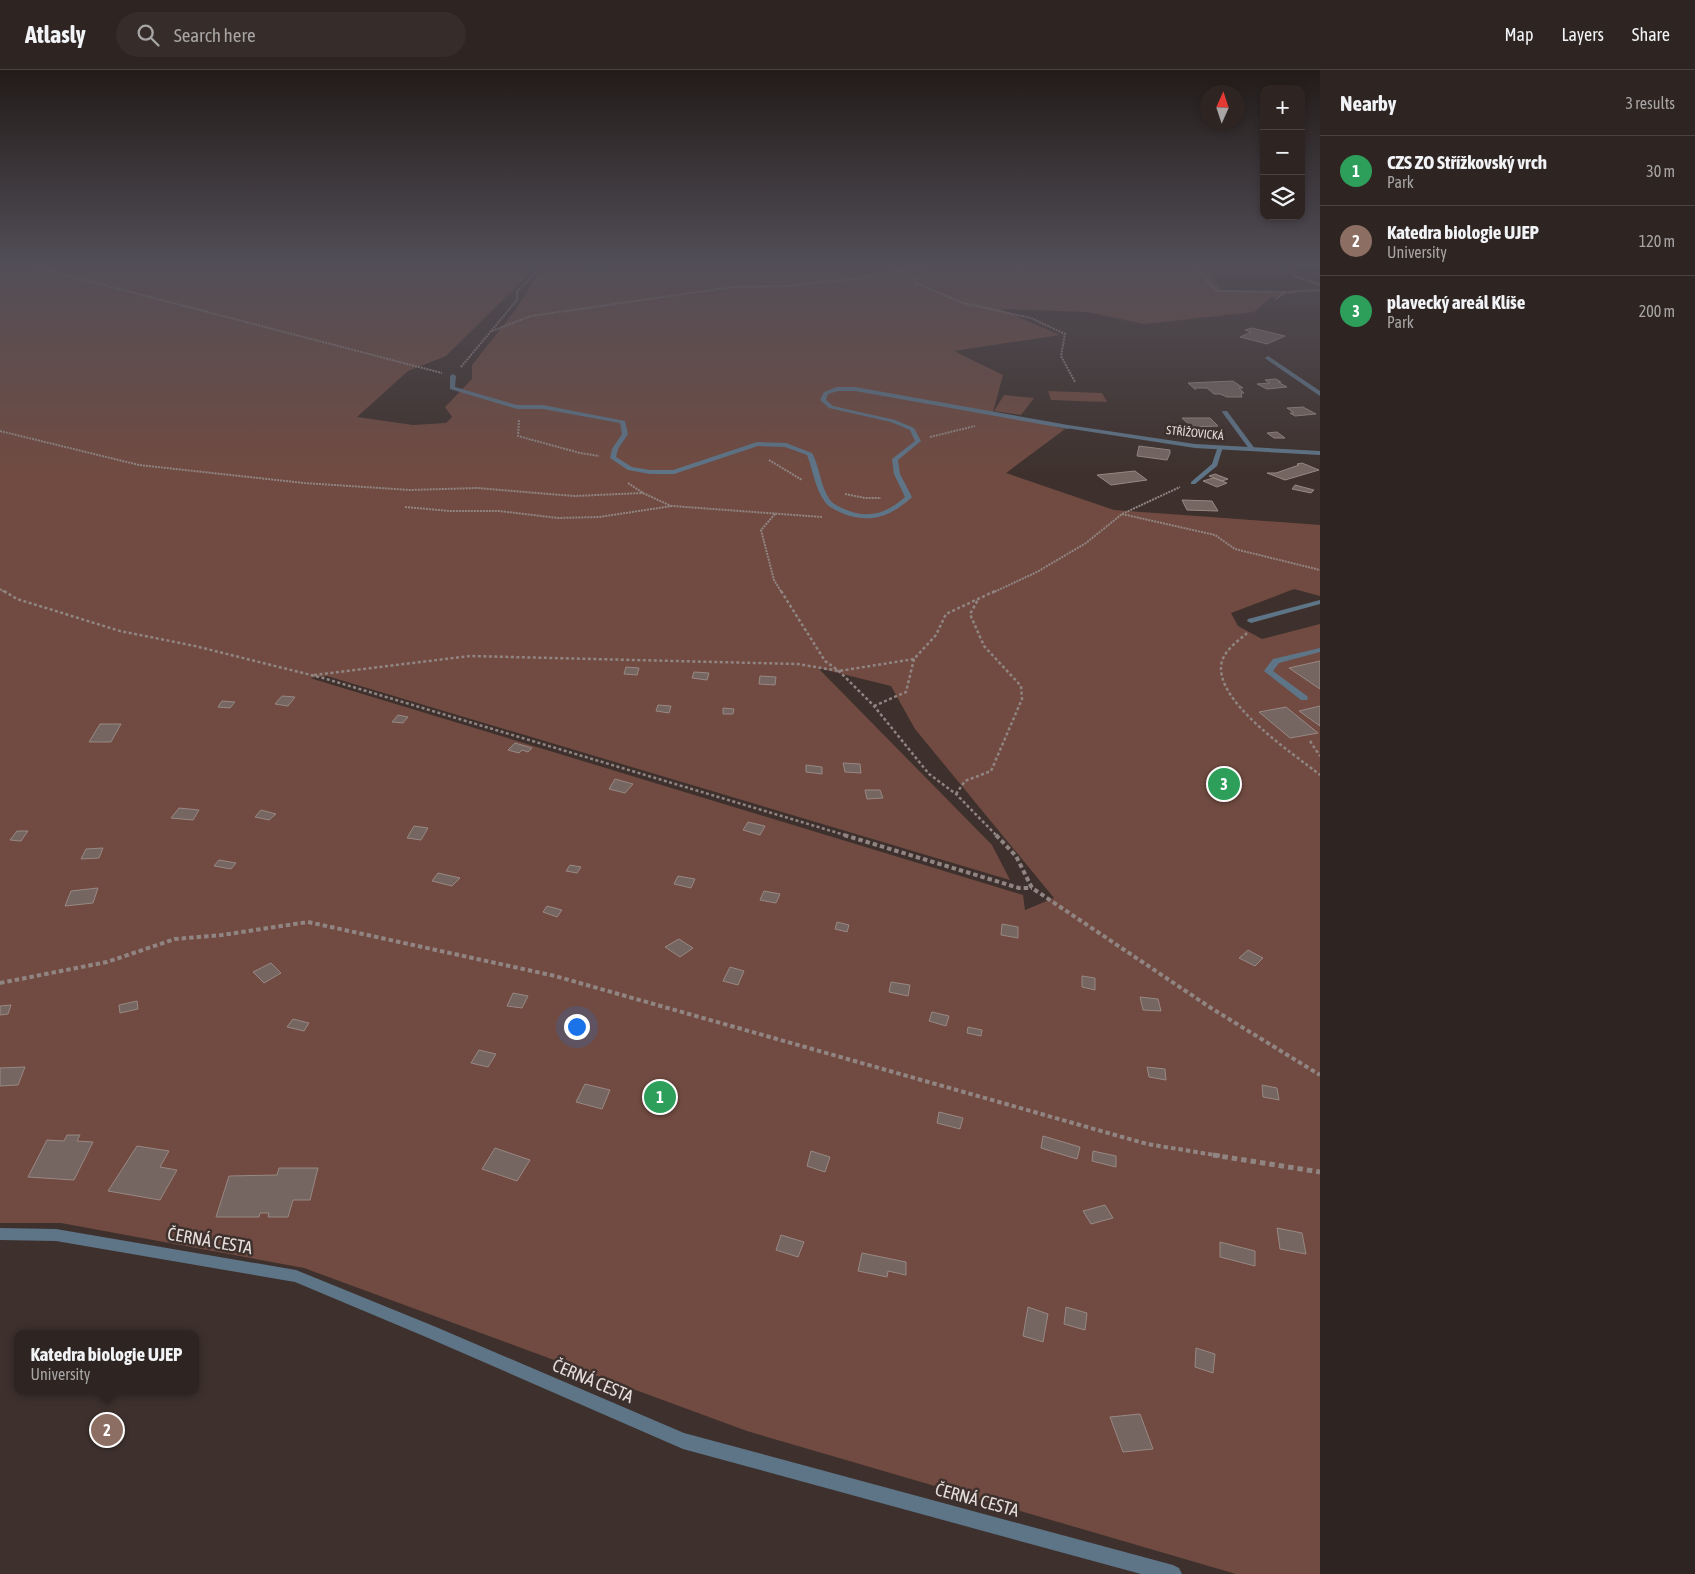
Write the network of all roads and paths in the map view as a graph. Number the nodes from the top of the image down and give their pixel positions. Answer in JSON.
{"nodes":[{"id":1,"x":293,"y":334,"type":"edge"},
{"id":2,"x":488,"y":334,"type":"edge"},
{"id":3,"x":1064,"y":334,"type":"edge"},
{"id":4,"x":1268,"y":358,"type":"dead end"},
{"id":5,"x":454,"y":376,"type":"junction"},
{"id":6,"x":1075,"y":382,"type":"dead end"},
{"id":7,"x":1320,"y":394,"type":"edge"},
{"id":8,"x":517,"y":407,"type":"junction"},
{"id":9,"x":1225,"y":412,"type":"dead end"},
{"id":10,"x":0,"y":431,"type":"edge"},
{"id":11,"x":1220,"y":447,"type":"junction"},
{"id":12,"x":1252,"y":449,"type":"junction"},
{"id":13,"x":1320,"y":453,"type":"edge"},
{"id":14,"x":613,"y":458,"type":"junction"},
{"id":15,"x":769,"y":460,"type":"dead end"},
{"id":16,"x":1193,"y":483,"type":"joint"},
{"id":17,"x":821,"y":490,"type":"junction"},
{"id":18,"x":909,"y":497,"type":"junction"},
{"id":19,"x":404,"y":506,"type":"dead end"},
{"id":20,"x":672,"y":506,"type":"junction"},
{"id":21,"x":775,"y":514,"type":"junction"},
{"id":22,"x":1122,"y":514,"type":"junction"},
{"id":23,"x":822,"y":517,"type":"dead end"},
{"id":24,"x":1320,"y":570,"type":"edge"},
{"id":25,"x":0,"y":589,"type":"edge"},
{"id":26,"x":979,"y":597,"type":"junction"},
{"id":27,"x":1320,"y":602,"type":"edge"},
{"id":28,"x":1252,"y":621,"type":"joint"},
{"id":29,"x":1320,"y":650,"type":"edge"},
{"id":30,"x":914,"y":659,"type":"junction"},
{"id":31,"x":839,"y":671,"type":"junction"},
{"id":32,"x":311,"y":675,"type":"junction"},
{"id":33,"x":1304,"y":698,"type":"dead end"},
{"id":34,"x":874,"y":706,"type":"junction"},
{"id":35,"x":1310,"y":740,"type":"dead end"},
{"id":36,"x":1320,"y":756,"type":"edge"},
{"id":37,"x":1320,"y":775,"type":"edge"},
{"id":38,"x":956,"y":794,"type":"junction"},
{"id":39,"x":1032,"y":888,"type":"junction"},
{"id":40,"x":0,"y":983,"type":"edge"},
{"id":41,"x":1320,"y":1075,"type":"edge"},
{"id":42,"x":1320,"y":1172,"type":"edge"},
{"id":43,"x":0,"y":1234,"type":"edge"},
{"id":44,"x":1173,"y":1574,"type":"edge"}],
"edges":[{"from":1,"to":5,"type":"path"},
{"from":2,"to":5,"type":"path"},
{"from":3,"to":6,"type":"path"},
{"from":4,"to":7,"type":"street"},
{"from":5,"to":8,"type":"street"},
{"from":8,"to":14,"type":"path"},
{"from":8,"to":14,"type":"street"},
{"from":9,"to":12,"type":"street"},
{"from":10,"to":20,"type":"path"},
{"from":11,"to":12,"type":"street","name":"STŘÍŽOVICKÁ"},
{"from":11,"to":16,"type":"street"},
{"from":11,"to":18,"type":"street","name":"STŘÍŽOVICKÁ"},
{"from":12,"to":13,"type":"street","name":"STŘÍŽOVICKÁ"},
{"from":14,"to":17,"type":"street"},
{"from":15,"to":17,"type":"path"},
{"from":16,"to":22,"type":"path"},
{"from":17,"to":18,"type":"path"},
{"from":17,"to":18,"type":"street"},
{"from":19,"to":20,"type":"path"},
{"from":20,"to":21,"type":"path"},
{"from":21,"to":23,"type":"path"},
{"from":21,"to":31,"type":"path"},
{"from":22,"to":24,"type":"path"},
{"from":22,"to":26,"type":"path"},
{"from":25,"to":32,"type":"path"},
{"from":26,"to":30,"type":"path"},
{"from":26,"to":38,"type":"path"},
{"from":27,"to":28,"type":"street"},
{"from":28,"to":37,"type":"path"},
{"from":29,"to":33,"type":"street"},
{"from":30,"to":31,"type":"path"},
{"from":30,"to":34,"type":"path"},
{"from":31,"to":32,"type":"path"},
{"from":31,"to":34,"type":"path"},
{"from":32,"to":39,"type":"path"},
{"from":34,"to":38,"type":"path"},
{"from":35,"to":36,"type":"path"},
{"from":38,"to":39,"type":"path"},
{"from":39,"to":41,"type":"path"},
{"from":40,"to":42,"type":"path"},
{"from":43,"to":44,"type":"street","name":"ČERNÁ CESTA"}]}
